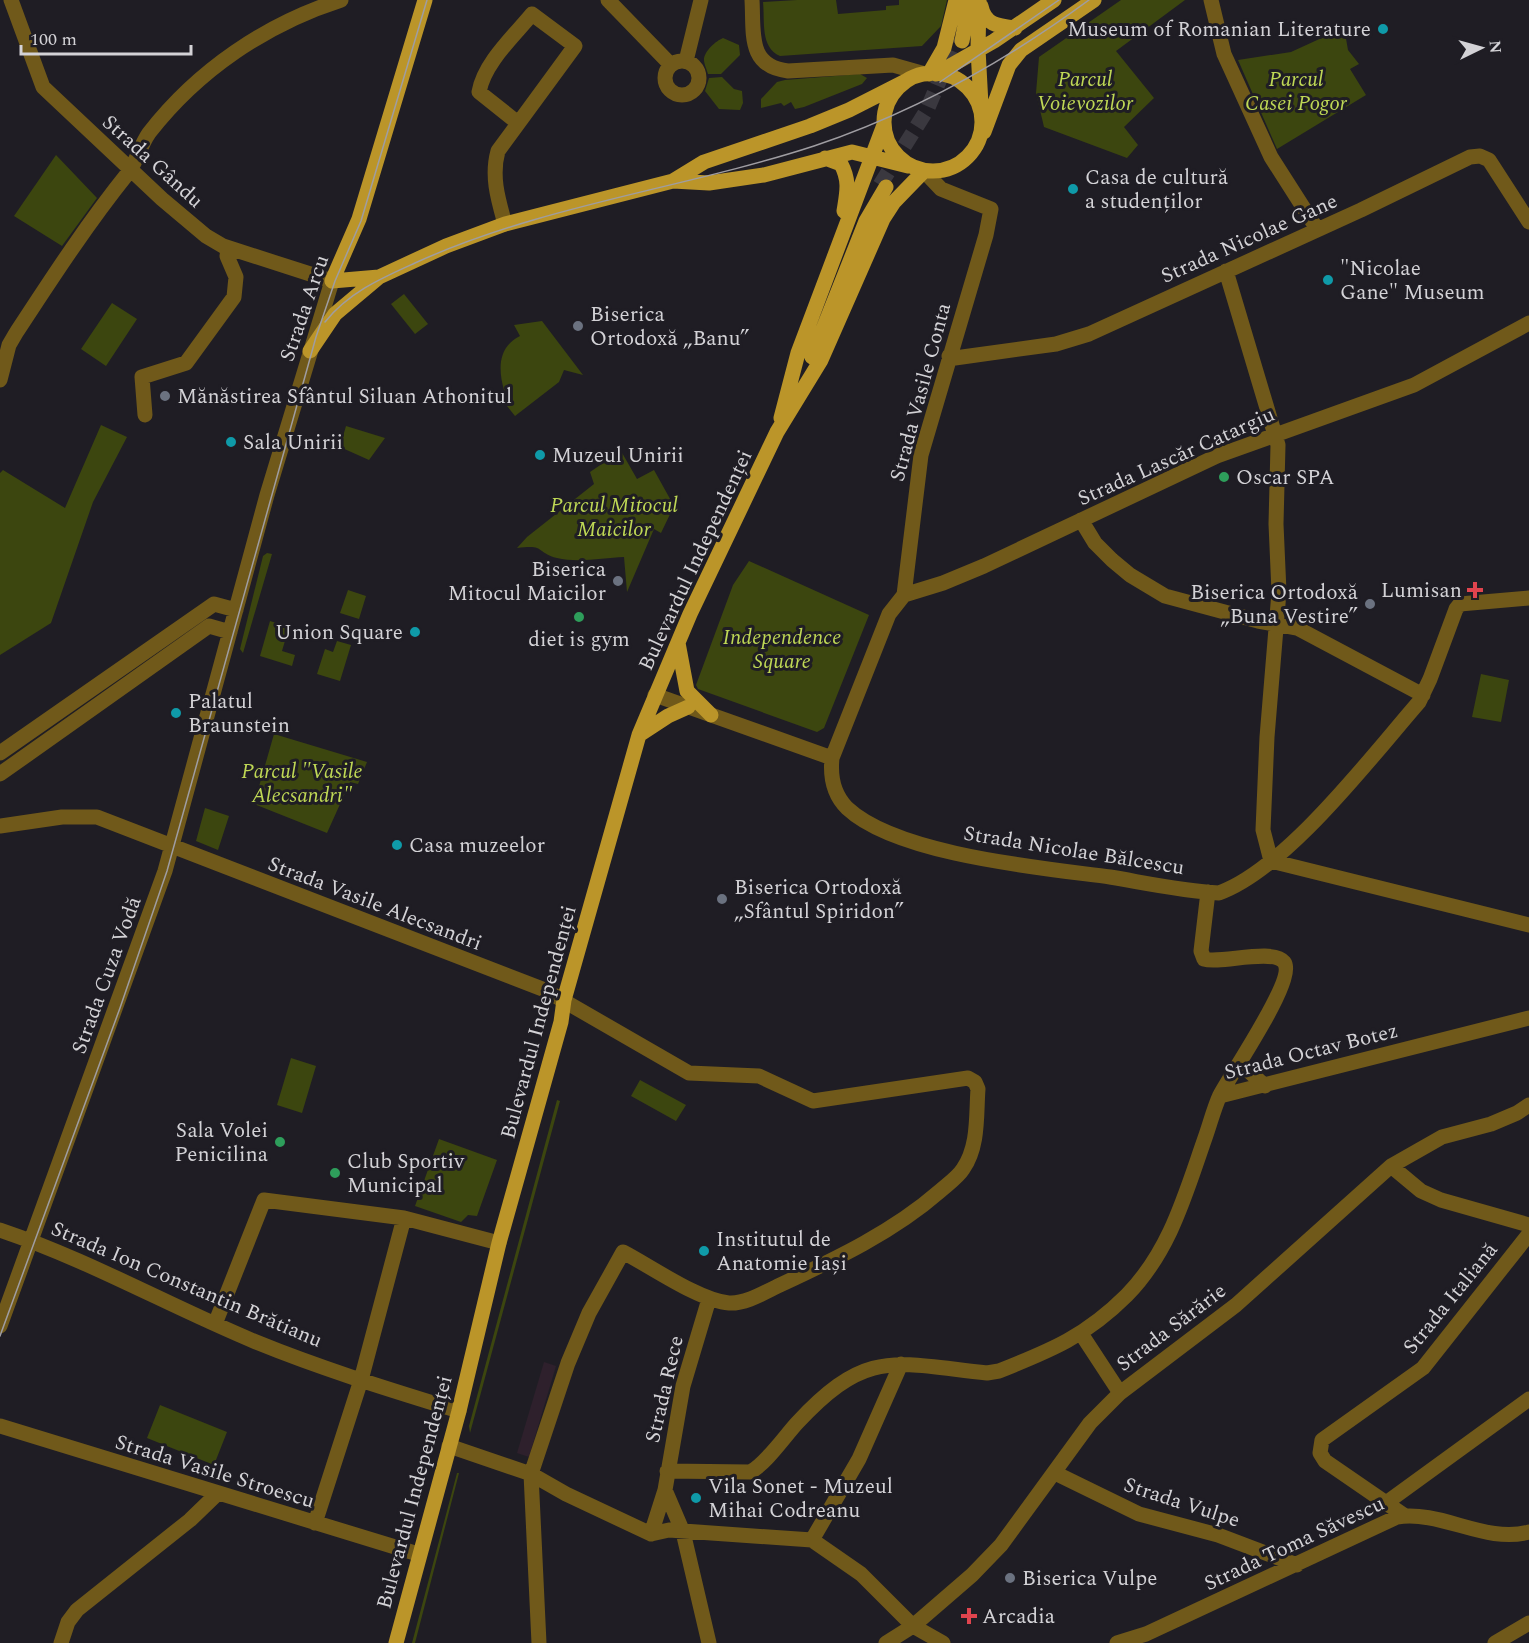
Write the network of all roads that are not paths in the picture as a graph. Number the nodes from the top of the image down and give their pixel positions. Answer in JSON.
{"nodes":[{"id":1,"x":11,"y":0,"type":"edge"},
{"id":2,"x":341,"y":0,"type":"edge"},
{"id":3,"x":425,"y":0,"type":"edge"},
{"id":4,"x":608,"y":0,"type":"edge"},
{"id":5,"x":701,"y":0,"type":"edge"},
{"id":6,"x":752,"y":0,"type":"edge"},
{"id":7,"x":956,"y":0,"type":"edge"},
{"id":8,"x":964,"y":0,"type":"edge"},
{"id":9,"x":970,"y":0,"type":"edge"},
{"id":10,"x":980,"y":0,"type":"edge"},
{"id":11,"x":1054,"y":0,"type":"edge"},
{"id":12,"x":1094,"y":0,"type":"edge"},
{"id":13,"x":1211,"y":0,"type":"edge"},
{"id":14,"x":1015,"y":28,"type":"junction"},
{"id":15,"x":978,"y":49,"type":"junction"},
{"id":16,"x":930,"y":74,"type":"junction"},
{"id":17,"x":906,"y":81,"type":"junction"},
{"id":18,"x":982,"y":114,"type":"junction"},
{"id":19,"x":518,"y":123,"type":"junction"},
{"id":20,"x":884,"y":125,"type":"junction"},
{"id":21,"x":975,"y":148,"type":"junction"},
{"id":22,"x":825,"y":158,"type":"junction"},
{"id":23,"x":871,"y":158,"type":"junction"},
{"id":24,"x":920,"y":169,"type":"junction"},
{"id":25,"x":130,"y":171,"type":"junction"},
{"id":26,"x":673,"y":181,"type":"junction"},
{"id":27,"x":883,"y":186,"type":"tunnel mouth"},
{"id":28,"x":1529,"y":222,"type":"edge"},
{"id":29,"x":505,"y":224,"type":"junction"},
{"id":30,"x":1317,"y":229,"type":"junction"},
{"id":31,"x":839,"y":242,"type":"junction"},
{"id":32,"x":349,"y":246,"type":"junction"},
{"id":33,"x":228,"y":249,"type":"junction"},
{"id":34,"x":1226,"y":271,"type":"junction"},
{"id":35,"x":375,"y":277,"type":"junction"},
{"id":36,"x":332,"y":281,"type":"junction"},
{"id":37,"x":1529,"y":323,"type":"edge"},
{"id":38,"x":310,"y":351,"type":"junction"},
{"id":39,"x":949,"y":356,"type":"junction"},
{"id":40,"x":0,"y":380,"type":"edge"},
{"id":41,"x":791,"y":400,"type":"junction"},
{"id":42,"x":145,"y":415,"type":"dead end"},
{"id":43,"x":1274,"y":433,"type":"junction"},
{"id":44,"x":1081,"y":520,"type":"junction"},
{"id":45,"x":904,"y":595,"type":"junction"},
{"id":46,"x":1529,"y":598,"type":"edge"},
{"id":47,"x":236,"y":610,"type":"junction"},
{"id":48,"x":1278,"y":625,"type":"junction"},
{"id":49,"x":230,"y":632,"type":"junction"},
{"id":50,"x":678,"y":643,"type":"junction"},
{"id":51,"x":656,"y":695,"type":"junction"},
{"id":52,"x":1423,"y":695,"type":"junction"},
{"id":53,"x":688,"y":707,"type":"junction"},
{"id":54,"x":711,"y":715,"type":"junction"},
{"id":55,"x":639,"y":735,"type":"junction"},
{"id":56,"x":0,"y":753,"type":"edge"},
{"id":57,"x":832,"y":758,"type":"junction"},
{"id":58,"x":0,"y":774,"type":"edge"},
{"id":59,"x":0,"y":826,"type":"edge"},
{"id":60,"x":171,"y":847,"type":"junction"},
{"id":61,"x":1271,"y":861,"type":"junction"},
{"id":62,"x":1208,"y":892,"type":"junction"},
{"id":63,"x":1529,"y":925,"type":"edge"},
{"id":64,"x":564,"y":1000,"type":"junction"},
{"id":65,"x":1529,"y":1018,"type":"edge"},
{"id":66,"x":1240,"y":1063,"type":"junction"},
{"id":67,"x":1265,"y":1086,"type":"junction"},
{"id":68,"x":1220,"y":1096,"type":"junction"},
{"id":69,"x":1529,"y":1105,"type":"edge"},
{"id":70,"x":1391,"y":1166,"type":"junction"},
{"id":71,"x":404,"y":1218,"type":"junction"},
{"id":72,"x":1529,"y":1225,"type":"edge"},
{"id":73,"x":0,"y":1230,"type":"edge"},
{"id":74,"x":1529,"y":1234,"type":"edge"},
{"id":75,"x":31,"y":1240,"type":"junction"},
{"id":76,"x":499,"y":1243,"type":"junction"},
{"id":77,"x":4,"y":1296,"type":"edge"},
{"id":78,"x":709,"y":1299,"type":"junction"},
{"id":79,"x":215,"y":1324,"type":"junction"},
{"id":80,"x":0,"y":1326,"type":"edge"},
{"id":81,"x":1082,"y":1335,"type":"junction"},
{"id":82,"x":901,"y":1364,"type":"junction"},
{"id":83,"x":361,"y":1380,"type":"junction"},
{"id":84,"x":1120,"y":1393,"type":"junction"},
{"id":85,"x":1529,"y":1399,"type":"edge"},
{"id":86,"x":459,"y":1412,"type":"junction"},
{"id":87,"x":0,"y":1426,"type":"edge"},
{"id":88,"x":449,"y":1446,"type":"junction"},
{"id":89,"x":668,"y":1471,"type":"junction"},
{"id":90,"x":1055,"y":1473,"type":"junction"},
{"id":91,"x":531,"y":1474,"type":"junction"},
{"id":92,"x":665,"y":1490,"type":"junction"},
{"id":93,"x":218,"y":1493,"type":"junction"},
{"id":94,"x":1386,"y":1503,"type":"junction"},
{"id":95,"x":1405,"y":1516,"type":"junction"},
{"id":96,"x":315,"y":1523,"type":"junction"},
{"id":97,"x":683,"y":1532,"type":"junction"},
{"id":98,"x":1529,"y":1532,"type":"edge"},
{"id":99,"x":651,"y":1534,"type":"junction"},
{"id":100,"x":812,"y":1540,"type":"junction"},
{"id":101,"x":418,"y":1554,"type":"junction"},
{"id":102,"x":1298,"y":1565,"type":"junction"},
{"id":103,"x":1529,"y":1623,"type":"edge"},
{"id":104,"x":913,"y":1626,"type":"junction"},
{"id":105,"x":1145,"y":1639,"type":"edge"},
{"id":106,"x":61,"y":1643,"type":"edge"},
{"id":107,"x":396,"y":1643,"type":"edge"},
{"id":108,"x":539,"y":1643,"type":"edge"},
{"id":109,"x":709,"y":1643,"type":"edge"},
{"id":110,"x":886,"y":1643,"type":"edge"},
{"id":111,"x":944,"y":1643,"type":"edge"},
{"id":112,"x":1117,"y":1643,"type":"edge"},
{"id":113,"x":1495,"y":1643,"type":"edge"}],
"edges":[{"from":1,"to":25,"type":"street","name":"Strada Gându"},
{"from":2,"to":25,"type":"street"},
{"from":3,"to":32,"type":"main road","name":"Strada Arcu"},
{"from":4,"to":5,"type":"street"},
{"from":6,"to":16,"type":"street"},
{"from":7,"to":16,"type":"main road"},
{"from":8,"to":9,"type":"main road"},
{"from":10,"to":14,"type":"main road"},
{"from":10,"to":15,"type":"main road"},
{"from":11,"to":14,"type":"main road"},
{"from":12,"to":21,"type":"main road"},
{"from":13,"to":30,"type":"street"},
{"from":14,"to":15,"type":"main road"},
{"from":15,"to":16,"type":"main road"},
{"from":15,"to":18,"type":"main road"},
{"from":16,"to":17,"type":"main road"},
{"from":16,"to":18,"type":"main road"},
{"from":17,"to":20,"type":"main road"},
{"from":17,"to":26,"type":"main road"},
{"from":18,"to":21,"type":"main road"},
{"from":19,"to":19,"type":"street"},
{"from":19,"to":29,"type":"street"},
{"from":20,"to":23,"type":"main road"},
{"from":20,"to":24,"type":"main road"},
{"from":21,"to":24,"type":"main road"},
{"from":22,"to":23,"type":"main road"},
{"from":22,"to":26,"type":"main road"},
{"from":22,"to":31,"type":"main road"},
{"from":23,"to":24,"type":"main road"},
{"from":23,"to":31,"type":"main road"},
{"from":24,"to":39,"type":"street","name":"Strada Vasile Conta"},
{"from":24,"to":41,"type":"main road"},
{"from":25,"to":33,"type":"street","name":"Strada Gându"},
{"from":25,"to":40,"type":"street"},
{"from":26,"to":29,"type":"main road"},
{"from":27,"to":41,"type":"main road"},
{"from":28,"to":30,"type":"street","name":"Strada Nicolae Gane"},
{"from":29,"to":35,"type":"main road"},
{"from":30,"to":34,"type":"street","name":"Strada Nicolae Gane"},
{"from":31,"to":41,"type":"main road"},
{"from":32,"to":35,"type":"main road"},
{"from":32,"to":36,"type":"main road","name":"Strada Arcu"},
{"from":33,"to":36,"type":"street","name":"Strada Gându"},
{"from":33,"to":42,"type":"street"},
{"from":34,"to":39,"type":"street","name":"Strada Nicolae Gane"},
{"from":34,"to":43,"type":"street"},
{"from":35,"to":36,"type":"main road"},
{"from":35,"to":38,"type":"main road"},
{"from":36,"to":38,"type":"street","name":"Strada Arcu"},
{"from":37,"to":43,"type":"street","name":"Strada Lascăr Catargiu"},
{"from":38,"to":47,"type":"street","name":"Strada Arcu"},
{"from":39,"to":45,"type":"street","name":"Strada Vasile Conta"},
{"from":41,"to":50,"type":"main road","name":"Bulevardul Independenței"},
{"from":43,"to":44,"type":"street","name":"Strada Lascăr Catargiu"},
{"from":43,"to":48,"type":"street"},
{"from":44,"to":45,"type":"street","name":"Strada Lascăr Catargiu"},
{"from":44,"to":48,"type":"street"},
{"from":45,"to":57,"type":"street","name":"Strada Vasile Conta"},
{"from":46,"to":52,"type":"street"},
{"from":47,"to":49,"type":"street","name":"Strada Arcu"},
{"from":47,"to":56,"type":"street"},
{"from":48,"to":52,"type":"street"},
{"from":48,"to":61,"type":"street"},
{"from":49,"to":58,"type":"street"},
{"from":49,"to":60,"type":"street","name":"Strada Cuza Vodă"},
{"from":50,"to":51,"type":"main road","name":"Bulevardul Independenței"},
{"from":50,"to":54,"type":"main road"},
{"from":51,"to":53,"type":"street"},
{"from":51,"to":55,"type":"main road","name":"Bulevardul Independenței"},
{"from":52,"to":61,"type":"street","name":"Strada Nicolae Bălcescu"},
{"from":53,"to":54,"type":"street"},
{"from":53,"to":55,"type":"main road"},
{"from":54,"to":57,"type":"street"},
{"from":55,"to":64,"type":"main road","name":"Bulevardul Independenței"},
{"from":57,"to":62,"type":"street","name":"Strada Nicolae Bălcescu"},
{"from":59,"to":60,"type":"street","name":"Strada Vasile Alecsandri"},
{"from":60,"to":64,"type":"street","name":"Strada Vasile Alecsandri"},
{"from":60,"to":75,"type":"street","name":"Strada Cuza Vodă"},
{"from":61,"to":62,"type":"street","name":"Strada Nicolae Bălcescu"},
{"from":61,"to":63,"type":"street"},
{"from":62,"to":66,"type":"street","name":"Strada Octav Botez"},
{"from":64,"to":76,"type":"main road","name":"Bulevardul Independenței"},
{"from":64,"to":78,"type":"street","name":"Strada Vasile Alecsandri"},
{"from":65,"to":67,"type":"street","name":"Strada Octav Botez"},
{"from":66,"to":67,"type":"street"},
{"from":66,"to":68,"type":"street","name":"Strada Octav Botez"},
{"from":67,"to":68,"type":"street","name":"Strada Octav Botez"},
{"from":68,"to":81,"type":"street"},
{"from":69,"to":70,"type":"street","name":"Strada Sărărie"},
{"from":70,"to":72,"type":"street"},
{"from":70,"to":84,"type":"street","name":"Strada Sărărie"},
{"from":71,"to":76,"type":"street"},
{"from":71,"to":79,"type":"street"},
{"from":71,"to":83,"type":"street"},
{"from":73,"to":75,"type":"street","name":"Strada Ion Constantin Brătianu"},
{"from":74,"to":94,"type":"street","name":"Strada Italiană"},
{"from":75,"to":77,"type":"street","name":"Strada Cuza Vodă"},
{"from":75,"to":79,"type":"street","name":"Strada Ion Constantin Brătianu"},
{"from":76,"to":86,"type":"main road","name":"Bulevardul Independenței"},
{"from":77,"to":80,"type":"street","name":"Strada Cuza Vodă"},
{"from":78,"to":89,"type":"street","name":"Strada Rece"},
{"from":78,"to":91,"type":"street"},
{"from":79,"to":83,"type":"street","name":"Strada Ion Constantin Brătianu"},
{"from":81,"to":82,"type":"street"},
{"from":81,"to":84,"type":"street"},
{"from":82,"to":89,"type":"street"},
{"from":82,"to":100,"type":"street"},
{"from":83,"to":86,"type":"street","name":"Strada Ion Constantin Brătianu"},
{"from":83,"to":96,"type":"street"},
{"from":84,"to":90,"type":"street","name":"Strada Sărărie"},
{"from":85,"to":94,"type":"street"},
{"from":86,"to":88,"type":"main road","name":"Bulevardul Independenței"},
{"from":87,"to":93,"type":"street","name":"Strada Vasile Stroescu"},
{"from":88,"to":91,"type":"street"},
{"from":88,"to":101,"type":"main road","name":"Bulevardul Independenței"},
{"from":89,"to":92,"type":"street","name":"Strada Rece"},
{"from":90,"to":102,"type":"street","name":"Strada Vulpe"},
{"from":90,"to":104,"type":"street","name":"Strada Sărărie"},
{"from":91,"to":99,"type":"street"},
{"from":91,"to":108,"type":"street"},
{"from":92,"to":97,"type":"street"},
{"from":92,"to":99,"type":"street","name":"Strada Rece"},
{"from":93,"to":96,"type":"street","name":"Strada Vasile Stroescu"},
{"from":93,"to":106,"type":"street"},
{"from":94,"to":95,"type":"street","name":"Strada Italiană"},
{"from":95,"to":98,"type":"street","name":"Strada Toma Săvescu"},
{"from":95,"to":102,"type":"street","name":"Strada Toma Săvescu"},
{"from":96,"to":101,"type":"street","name":"Strada Vasile Stroescu"},
{"from":97,"to":99,"type":"street"},
{"from":97,"to":100,"type":"street"},
{"from":97,"to":109,"type":"street"},
{"from":100,"to":104,"type":"street"},
{"from":101,"to":107,"type":"main road","name":"Bulevardul Independenței"},
{"from":102,"to":105,"type":"street","name":"Strada Toma Săvescu"},
{"from":103,"to":113,"type":"street"},
{"from":104,"to":110,"type":"street","name":"Strada Sărărie"},
{"from":104,"to":111,"type":"street"},
{"from":105,"to":112,"type":"street","name":"Strada Toma Săvescu"}]}
